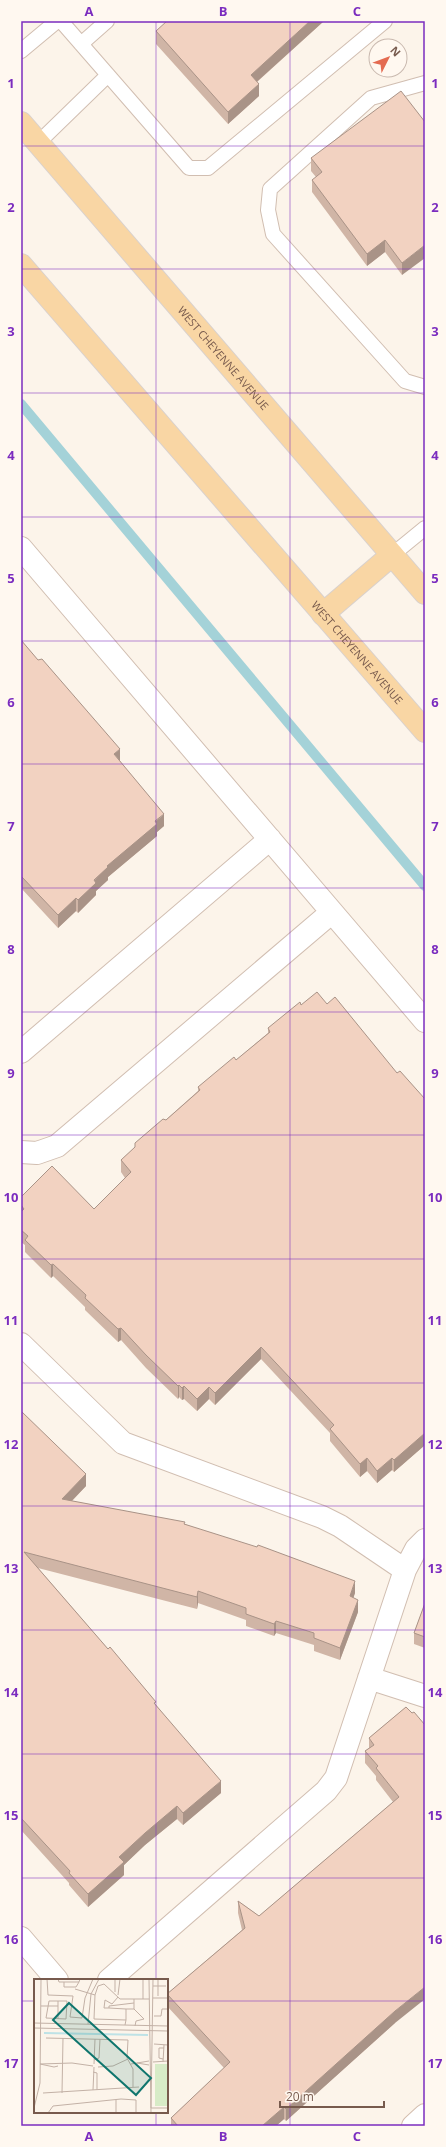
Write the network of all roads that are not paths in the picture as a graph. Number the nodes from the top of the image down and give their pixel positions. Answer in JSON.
{"nodes":[{"id":1,"x":57,"y":21,"type":"edge"},
{"id":2,"x":61,"y":21,"type":"edge"},
{"id":3,"x":107,"y":21,"type":"edge"},
{"id":4,"x":385,"y":21,"type":"edge"},
{"id":5,"x":81,"y":44,"type":"junction"},
{"id":6,"x":21,"y":51,"type":"edge"},
{"id":7,"x":108,"y":75,"type":"junction"},
{"id":8,"x":425,"y":83,"type":"edge"},
{"id":9,"x":21,"y":123,"type":"edge"},
{"id":10,"x":38,"y":143,"type":"junction"},
{"id":11,"x":21,"y":265,"type":"edge"},
{"id":12,"x":425,"y":387,"type":"edge"},
{"id":13,"x":425,"y":528,"type":"edge"},
{"id":14,"x":21,"y":548,"type":"edge"},
{"id":15,"x":392,"y":555,"type":"junction"},
{"id":16,"x":425,"y":593,"type":"edge"},
{"id":17,"x":323,"y":614,"type":"junction"},
{"id":18,"x":425,"y":732,"type":"edge"},
{"id":19,"x":270,"y":839,"type":"junction"},
{"id":20,"x":332,"y":912,"type":"junction"},
{"id":21,"x":425,"y":1021,"type":"edge"},
{"id":22,"x":21,"y":1052,"type":"edge"},
{"id":23,"x":21,"y":1152,"type":"edge"},
{"id":24,"x":21,"y":1344,"type":"edge"},
{"id":25,"x":425,"y":1540,"type":"edge"},
{"id":26,"x":405,"y":1570,"type":"junction"},
{"id":27,"x":369,"y":1678,"type":"junction"},
{"id":28,"x":425,"y":1696,"type":"edge"},
{"id":29,"x":21,"y":1938,"type":"edge"},
{"id":30,"x":56,"y":1979,"type":"edge"},
{"id":31,"x":110,"y":1979,"type":"edge"},
{"id":32,"x":425,"y":2115,"type":"edge"},
{"id":33,"x":413,"y":2126,"type":"edge"}],
"edges":[{"from":1,"to":6,"type":"lane"},
{"from":2,"to":5,"type":"lane"},
{"from":3,"to":5,"type":"lane"},
{"from":4,"to":7,"type":"lane"},
{"from":5,"to":7,"type":"lane"},
{"from":7,"to":10,"type":"lane"},
{"from":8,"to":12,"type":"lane"},
{"from":9,"to":10,"type":"main road","name":"WEST CHEYENNE AVENUE"},
{"from":10,"to":15,"type":"main road","name":"WEST CHEYENNE AVENUE"},
{"from":11,"to":17,"type":"main road","name":"WEST CHEYENNE AVENUE"},
{"from":13,"to":15,"type":"lane"},
{"from":14,"to":19,"type":"street"},
{"from":15,"to":16,"type":"main road","name":"WEST CHEYENNE AVENUE"},
{"from":15,"to":17,"type":"main road"},
{"from":17,"to":18,"type":"main road","name":"WEST CHEYENNE AVENUE"},
{"from":19,"to":20,"type":"street"},
{"from":19,"to":22,"type":"street"},
{"from":20,"to":21,"type":"street"},
{"from":20,"to":23,"type":"street"},
{"from":24,"to":26,"type":"street"},
{"from":25,"to":26,"type":"street"},
{"from":26,"to":27,"type":"street"},
{"from":27,"to":28,"type":"street"},
{"from":27,"to":31,"type":"street"},
{"from":29,"to":30,"type":"street"},
{"from":32,"to":33,"type":"street"}]}
